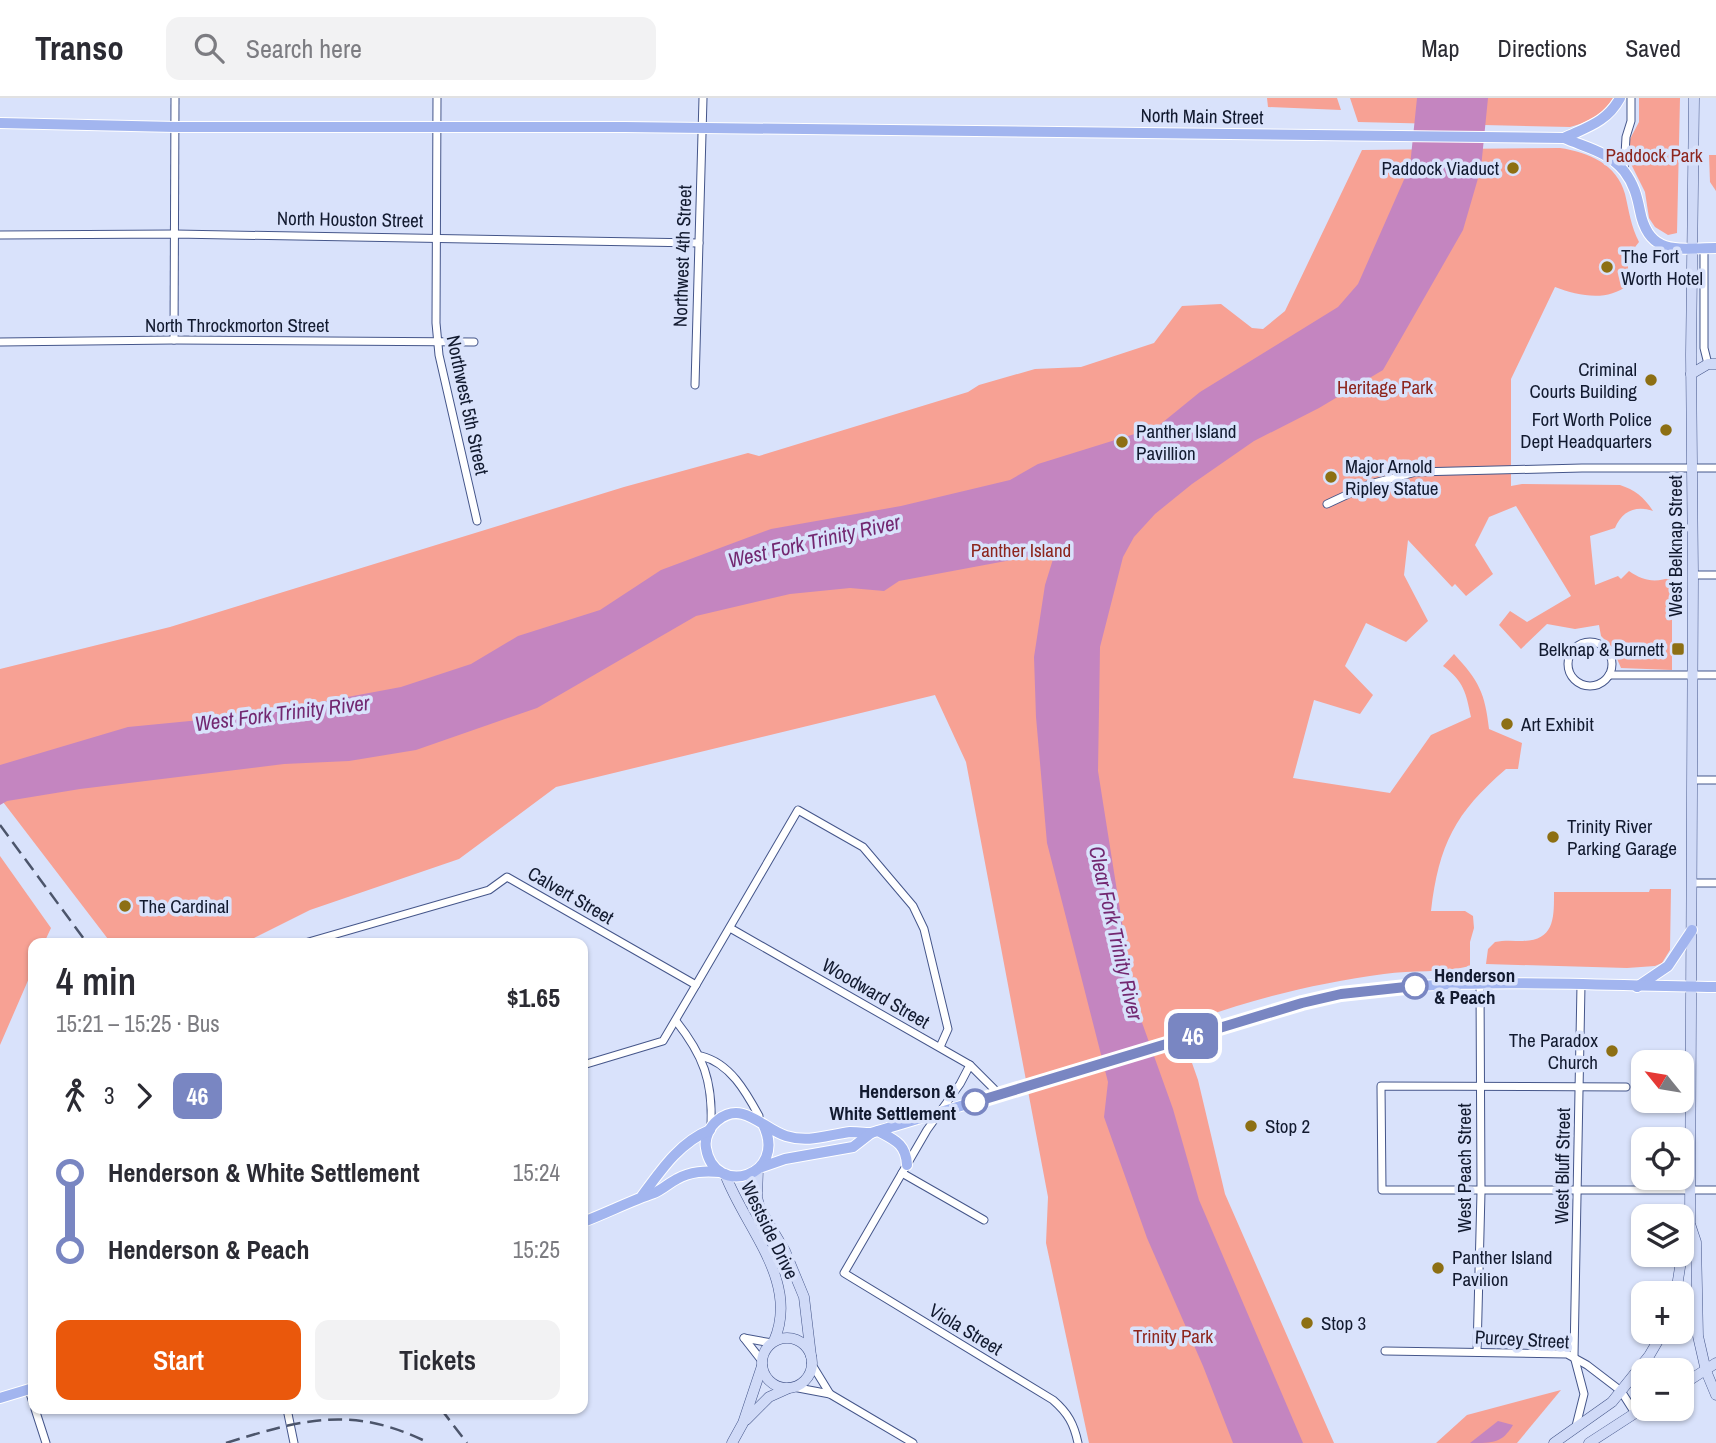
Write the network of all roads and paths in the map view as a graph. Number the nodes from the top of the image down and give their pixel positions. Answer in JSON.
{"nodes":[{"id":1,"x":175,"y":98,"type":"edge"},
{"id":2,"x":437,"y":98,"type":"edge"},
{"id":3,"x":703,"y":98,"type":"edge"},
{"id":4,"x":1620,"y":98,"type":"edge"},
{"id":5,"x":1631,"y":98,"type":"edge"},
{"id":6,"x":1694,"y":98,"type":"edge"},
{"id":7,"x":0,"y":123,"type":"edge"},
{"id":8,"x":175,"y":127,"type":"junction"},
{"id":9,"x":437,"y":127,"type":"junction"},
{"id":10,"x":701,"y":128,"type":"junction"},
{"id":11,"x":1562,"y":138,"type":"junction"},
{"id":12,"x":1624,"y":172,"type":"junction"},
{"id":13,"x":175,"y":234,"type":"junction"},
{"id":14,"x":0,"y":235,"type":"edge"},
{"id":15,"x":437,"y":238,"type":"junction"},
{"id":16,"x":699,"y":243,"type":"junction"},
{"id":17,"x":1692,"y":248,"type":"junction"},
{"id":18,"x":1704,"y":248,"type":"junction"},
{"id":19,"x":1716,"y":248,"type":"edge"},
{"id":20,"x":174,"y":340,"type":"junction"},
{"id":21,"x":438,"y":341,"type":"junction"},
{"id":22,"x":0,"y":342,"type":"edge"},
{"id":23,"x":474,"y":342,"type":"dead end"},
{"id":24,"x":1712,"y":364,"type":"edge"},
{"id":25,"x":1691,"y":374,"type":"junction"},
{"id":26,"x":695,"y":384,"type":"dead end"},
{"id":27,"x":1716,"y":468,"type":"edge"},
{"id":28,"x":1693,"y":469,"type":"junction"},
{"id":29,"x":1327,"y":505,"type":"dead end"},
{"id":30,"x":477,"y":521,"type":"dead end"},
{"id":31,"x":1693,"y":575,"type":"junction"},
{"id":32,"x":1716,"y":575,"type":"edge"},
{"id":33,"x":1609,"y":675,"type":"junction"},
{"id":34,"x":1693,"y":675,"type":"junction"},
{"id":35,"x":1716,"y":675,"type":"edge"},
{"id":36,"x":1692,"y":780,"type":"junction"},
{"id":37,"x":1716,"y":780,"type":"edge"},
{"id":38,"x":1692,"y":883,"type":"junction"},
{"id":39,"x":1716,"y":883,"type":"edge"},
{"id":40,"x":730,"y":928,"type":"junction"},
{"id":41,"x":1692,"y":930,"type":"junction"},
{"id":42,"x":322,"y":938,"type":"edge"},
{"id":43,"x":1480,"y":984,"type":"junction"},
{"id":44,"x":696,"y":985,"type":"junction"},
{"id":45,"x":1581,"y":985,"type":"junction"},
{"id":46,"x":1637,"y":987,"type":"junction"},
{"id":47,"x":1716,"y":987,"type":"edge"},
{"id":48,"x":1691,"y":990,"type":"junction"},
{"id":49,"x":676,"y":1021,"type":"junction"},
{"id":50,"x":940,"y":1047,"type":"junction"},
{"id":51,"x":701,"y":1056,"type":"junction"},
{"id":52,"x":588,"y":1064,"type":"edge"},
{"id":53,"x":970,"y":1065,"type":"junction"},
{"id":54,"x":1580,"y":1085,"type":"junction"},
{"id":55,"x":1479,"y":1086,"type":"junction"},
{"id":56,"x":1626,"y":1087,"type":"dead end"},
{"id":57,"x":999,"y":1094,"type":"junction"},
{"id":58,"x":940,"y":1113,"type":"junction"},
{"id":59,"x":761,"y":1123,"type":"junction"},
{"id":60,"x":1690,"y":1127,"type":"edge"},
{"id":61,"x":710,"y":1128,"type":"junction"},
{"id":62,"x":874,"y":1132,"type":"junction"},
{"id":63,"x":760,"y":1168,"type":"junction"},
{"id":64,"x":905,"y":1169,"type":"junction"},
{"id":65,"x":722,"y":1173,"type":"junction"},
{"id":66,"x":1690,"y":1190,"type":"joint"},
{"id":67,"x":1694,"y":1190,"type":"edge"},
{"id":68,"x":1716,"y":1190,"type":"edge"},
{"id":69,"x":1578,"y":1191,"type":"junction"},
{"id":70,"x":1480,"y":1192,"type":"junction"},
{"id":71,"x":642,"y":1196,"type":"junction"},
{"id":72,"x":1690,"y":1204,"type":"edge"},
{"id":73,"x":588,"y":1220,"type":"edge"},
{"id":74,"x":984,"y":1220,"type":"dead end"},
{"id":75,"x":1694,"y":1236,"type":"edge"},
{"id":76,"x":773,"y":1342,"type":"junction"},
{"id":77,"x":1656,"y":1344,"type":"edge"},
{"id":78,"x":1385,"y":1351,"type":"dead end"},
{"id":79,"x":1478,"y":1352,"type":"junction"},
{"id":80,"x":1574,"y":1356,"type":"junction"},
{"id":81,"x":811,"y":1359,"type":"junction"},
{"id":82,"x":762,"y":1363,"type":"junction"},
{"id":83,"x":1716,"y":1363,"type":"edge"},
{"id":84,"x":1706,"y":1371,"type":"junction"},
{"id":85,"x":1694,"y":1378,"type":"edge"},
{"id":86,"x":791,"y":1387,"type":"junction"},
{"id":87,"x":28,"y":1390,"type":"edge"},
{"id":88,"x":1621,"y":1391,"type":"junction"},
{"id":89,"x":830,"y":1394,"type":"junction"},
{"id":90,"x":1716,"y":1395,"type":"edge"},
{"id":91,"x":0,"y":1398,"type":"edge"},
{"id":92,"x":1631,"y":1402,"type":"edge"},
{"id":93,"x":37,"y":1414,"type":"edge"},
{"id":94,"x":288,"y":1414,"type":"edge"},
{"id":95,"x":1631,"y":1415,"type":"edge"},
{"id":96,"x":743,"y":1423,"type":"junction"},
{"id":97,"x":1575,"y":1429,"type":"junction"},
{"id":98,"x":46,"y":1443,"type":"edge"},
{"id":99,"x":294,"y":1443,"type":"edge"},
{"id":100,"x":732,"y":1443,"type":"edge"},
{"id":101,"x":913,"y":1443,"type":"edge"},
{"id":102,"x":1078,"y":1443,"type":"edge"},
{"id":103,"x":1554,"y":1443,"type":"edge"},
{"id":104,"x":1590,"y":1443,"type":"edge"}],
"edges":[{"from":1,"to":8,"type":"street"},
{"from":2,"to":9,"type":"street","name":"Northwest 5th Street"},
{"from":3,"to":10,"type":"street","name":"Northwest 4th Street"},
{"from":4,"to":11,"type":"main road"},
{"from":5,"to":12,"type":"street"},
{"from":6,"to":17,"type":"main road","name":"West Belknap Street"},
{"from":7,"to":8,"type":"main road","name":"North Main Street"},
{"from":8,"to":9,"type":"main road","name":"North Main Street"},
{"from":8,"to":13,"type":"street"},
{"from":9,"to":10,"type":"main road","name":"North Main Street"},
{"from":9,"to":15,"type":"street","name":"Northwest 5th Street"},
{"from":10,"to":11,"type":"main road","name":"North Main Street"},
{"from":10,"to":16,"type":"street","name":"Northwest 4th Street"},
{"from":11,"to":12,"type":"main road"},
{"from":12,"to":17,"type":"main road"},
{"from":13,"to":14,"type":"street","name":"North Houston Street"},
{"from":13,"to":15,"type":"street","name":"North Houston Street"},
{"from":13,"to":20,"type":"street"},
{"from":15,"to":16,"type":"street","name":"North Houston Street"},
{"from":15,"to":21,"type":"street","name":"Northwest 5th Street"},
{"from":16,"to":26,"type":"street","name":"Northwest 4th Street"},
{"from":17,"to":18,"type":"main road"},
{"from":17,"to":25,"type":"main road","name":"West Belknap Street"},
{"from":18,"to":19,"type":"main road"},
{"from":18,"to":24,"type":"street"},
{"from":20,"to":21,"type":"street","name":"North Throckmorton Street"},
{"from":20,"to":22,"type":"street","name":"North Throckmorton Street"},
{"from":21,"to":23,"type":"street","name":"North Throckmorton Street"},
{"from":21,"to":30,"type":"street","name":"Northwest 5th Street"},
{"from":24,"to":25,"type":"main road"},
{"from":25,"to":28,"type":"main road","name":"West Belknap Street"},
{"from":27,"to":28,"type":"street"},
{"from":28,"to":29,"type":"street"},
{"from":28,"to":31,"type":"main road","name":"West Belknap Street"},
{"from":31,"to":32,"type":"street"},
{"from":31,"to":34,"type":"main road","name":"West Belknap Street"},
{"from":33,"to":33,"type":"street"},
{"from":33,"to":34,"type":"street"},
{"from":34,"to":35,"type":"street"},
{"from":34,"to":36,"type":"main road","name":"West Belknap Street"},
{"from":36,"to":37,"type":"street"},
{"from":36,"to":38,"type":"main road","name":"West Belknap Street"},
{"from":38,"to":39,"type":"street"},
{"from":38,"to":41,"type":"main road","name":"West Belknap Street"},
{"from":40,"to":44,"type":"street"},
{"from":40,"to":50,"type":"street","name":"Woodward Street"},
{"from":40,"to":50,"type":"street"},
{"from":41,"to":46,"type":"main road"},
{"from":41,"to":48,"type":"main road","name":"West Belknap Street"},
{"from":42,"to":44,"type":"street","name":"Calvert Street"},
{"from":43,"to":45,"type":"main road"},
{"from":43,"to":55,"type":"street","name":"West Peach Street"},
{"from":43,"to":57,"type":"main road"},
{"from":44,"to":49,"type":"street"},
{"from":45,"to":46,"type":"main road"},
{"from":45,"to":54,"type":"street","name":"West Bluff Street"},
{"from":46,"to":48,"type":"main road"},
{"from":47,"to":48,"type":"main road"},
{"from":48,"to":60,"type":"main road","name":"West Belknap Street"},
{"from":49,"to":51,"type":"street"},
{"from":49,"to":52,"type":"street"},
{"from":50,"to":53,"type":"street","name":"Woodward Street"},
{"from":51,"to":59,"type":"street"},
{"from":51,"to":61,"type":"street"},
{"from":53,"to":57,"type":"street","name":"Woodward Street"},
{"from":53,"to":58,"type":"street"},
{"from":54,"to":55,"type":"street"},
{"from":54,"to":56,"type":"street"},
{"from":54,"to":69,"type":"street","name":"West Bluff Street"},
{"from":55,"to":70,"type":"street","name":"West Peach Street"},
{"from":55,"to":70,"type":"street"},
{"from":57,"to":58,"type":"main road"},
{"from":58,"to":62,"type":"main road"},
{"from":58,"to":64,"type":"street"},
{"from":59,"to":61,"type":"main road"},
{"from":59,"to":62,"type":"main road"},
{"from":59,"to":63,"type":"main road"},
{"from":61,"to":65,"type":"main road"},
{"from":61,"to":71,"type":"main road"},
{"from":62,"to":63,"type":"main road"},
{"from":62,"to":64,"type":"main road"},
{"from":63,"to":65,"type":"main road"},
{"from":63,"to":81,"type":"main road","name":"Westside Drive"},
{"from":64,"to":74,"type":"street"},
{"from":64,"to":102,"type":"street","name":"Viola Street"},
{"from":65,"to":71,"type":"main road"},
{"from":65,"to":76,"type":"main road","name":"Westside Drive"},
{"from":66,"to":69,"type":"street"},
{"from":66,"to":72,"type":"main road","name":"West Belknap Street"},
{"from":67,"to":68,"type":"street"},
{"from":69,"to":70,"type":"street"},
{"from":69,"to":80,"type":"street","name":"West Bluff Street"},
{"from":70,"to":79,"type":"street","name":"West Peach Street"},
{"from":71,"to":73,"type":"main road"},
{"from":75,"to":84,"type":"main road"},
{"from":76,"to":81,"type":"main road"},
{"from":76,"to":82,"type":"main road"},
{"from":76,"to":82,"type":"street"},
{"from":77,"to":88,"type":"main road"},
{"from":78,"to":79,"type":"street","name":"Purcey Street"},
{"from":79,"to":80,"type":"street","name":"Purcey Street"},
{"from":80,"to":88,"type":"street","name":"Purcey Street"},
{"from":80,"to":97,"type":"street","name":"West Bluff Street"},
{"from":81,"to":86,"type":"main road"},
{"from":81,"to":89,"type":"street"},
{"from":82,"to":86,"type":"main road"},
{"from":82,"to":96,"type":"main road"},
{"from":83,"to":84,"type":"main road"},
{"from":84,"to":85,"type":"main road"},
{"from":84,"to":90,"type":"main road"},
{"from":86,"to":89,"type":"street"},
{"from":86,"to":96,"type":"main road"},
{"from":87,"to":91,"type":"main road"},
{"from":88,"to":92,"type":"street","name":"Purcey Street"},
{"from":88,"to":97,"type":"main road"},
{"from":89,"to":101,"type":"street"},
{"from":93,"to":98,"type":"street"},
{"from":94,"to":99,"type":"street"},
{"from":95,"to":104,"type":"main road"},
{"from":96,"to":100,"type":"main road"},
{"from":97,"to":103,"type":"main road"}]}
